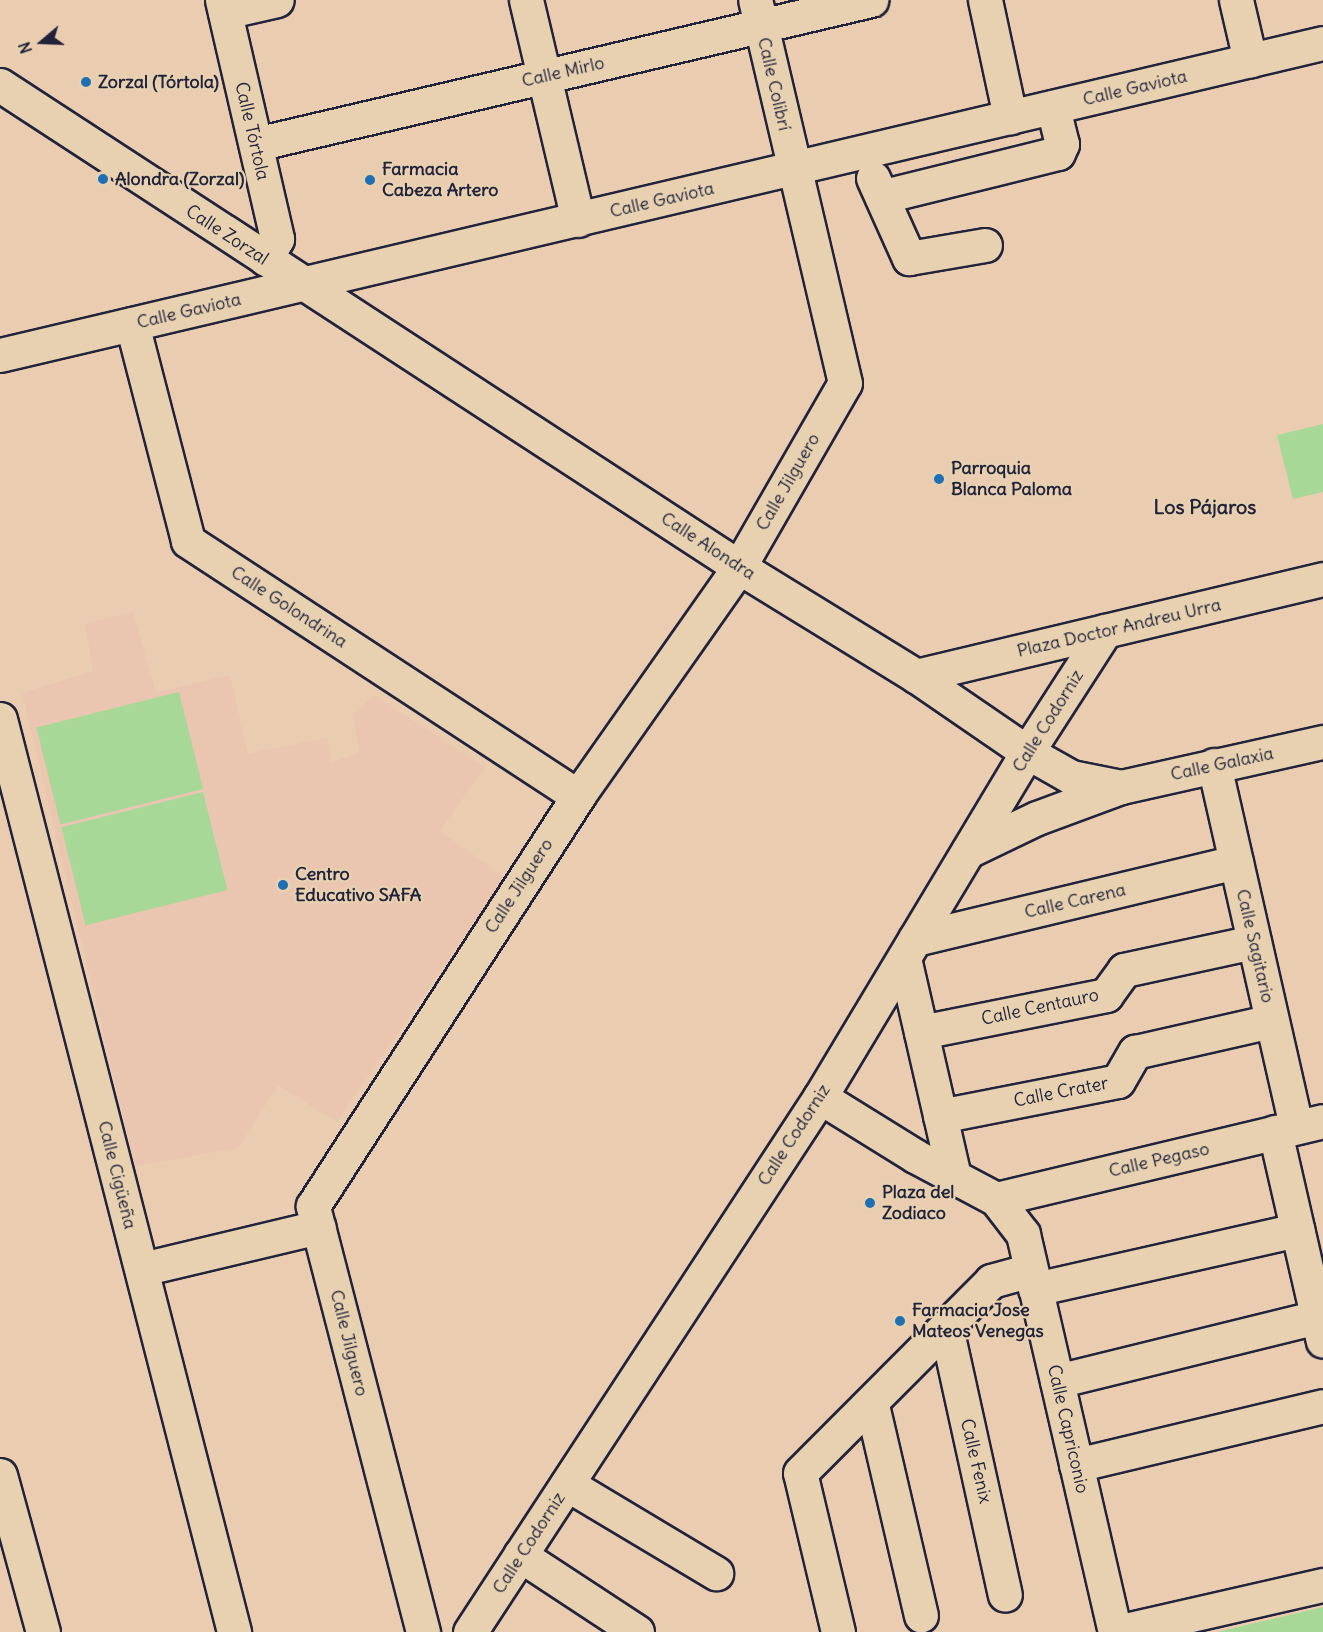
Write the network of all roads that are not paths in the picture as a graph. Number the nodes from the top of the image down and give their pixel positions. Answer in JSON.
{"nodes":[{"id":1,"x":277,"y":0,"type":"edge"},
{"id":2,"x":526,"y":0,"type":"edge"},
{"id":3,"x":871,"y":0,"type":"edge"},
{"id":4,"x":985,"y":0,"type":"edge"},
{"id":5,"x":1236,"y":0,"type":"edge"},
{"id":6,"x":223,"y":6,"type":"edge"},
{"id":7,"x":757,"y":13,"type":"edge"},
{"id":8,"x":1323,"y":43,"type":"edge"},
{"id":9,"x":1250,"y":60,"type":"junction"},
{"id":10,"x":544,"y":77,"type":"junction"},
{"id":11,"x":0,"y":85,"type":"edge"},
{"id":12,"x":1053,"y":107,"type":"junction"},
{"id":13,"x":1010,"y":117,"type":"junction"},
{"id":14,"x":255,"y":144,"type":"junction"},
{"id":15,"x":858,"y":153,"type":"junction"},
{"id":16,"x":793,"y":169,"type":"junction"},
{"id":17,"x":884,"y":196,"type":"junction"},
{"id":18,"x":579,"y":220,"type":"junction"},
{"id":19,"x":985,"y":245,"type":"dead end"},
{"id":20,"x":265,"y":259,"type":"junction"},
{"id":21,"x":304,"y":285,"type":"junction"},
{"id":22,"x":132,"y":324,"type":"junction"},
{"id":23,"x":0,"y":356,"type":"edge"},
{"id":24,"x":740,"y":567,"type":"junction"},
{"id":25,"x":1323,"y":579,"type":"edge"},
{"id":26,"x":1105,"y":631,"type":"junction"},
{"id":27,"x":916,"y":676,"type":"junction"},
{"id":28,"x":0,"y":719,"type":"edge"},
{"id":29,"x":1323,"y":742,"type":"edge"},
{"id":30,"x":1027,"y":752,"type":"junction"},
{"id":31,"x":1214,"y":765,"type":"junction"},
{"id":32,"x":1120,"y":786,"type":"junction"},
{"id":33,"x":578,"y":796,"type":"junction"},
{"id":34,"x":968,"y":851,"type":"junction"},
{"id":35,"x":1236,"y":862,"type":"junction"},
{"id":36,"x":1254,"y":942,"type":"junction"},
{"id":37,"x":909,"y":948,"type":"junction"},
{"id":38,"x":1272,"y":1021,"type":"junction"},
{"id":39,"x":921,"y":1032,"type":"junction"},
{"id":40,"x":820,"y":1097,"type":"junction"},
{"id":41,"x":940,"y":1116,"type":"junction"},
{"id":42,"x":1298,"y":1127,"type":"edge"},
{"id":43,"x":954,"y":1176,"type":"junction"},
{"id":44,"x":996,"y":1198,"type":"junction"},
{"id":45,"x":319,"y":1227,"type":"junction"},
{"id":46,"x":1308,"y":1247,"type":"edge"},
{"id":47,"x":159,"y":1265,"type":"dead end"},
{"id":48,"x":1033,"y":1279,"type":"junction"},
{"id":49,"x":946,"y":1327,"type":"junction"},
{"id":50,"x":1320,"y":1329,"type":"edge"},
{"id":51,"x":1057,"y":1380,"type":"junction"},
{"id":52,"x":872,"y":1405,"type":"junction"},
{"id":53,"x":1323,"y":1406,"type":"edge"},
{"id":54,"x":1076,"y":1465,"type":"junction"},
{"id":55,"x":0,"y":1475,"type":"edge"},
{"id":56,"x":567,"y":1484,"type":"junction"},
{"id":57,"x":520,"y":1555,"type":"junction"},
{"id":58,"x":716,"y":1573,"type":"dead end"},
{"id":59,"x":1323,"y":1585,"type":"edge"},
{"id":60,"x":1005,"y":1595,"type":"dead end"},
{"id":61,"x":921,"y":1615,"type":"dead end"},
{"id":62,"x":43,"y":1632,"type":"edge"},
{"id":63,"x":234,"y":1632,"type":"edge"},
{"id":64,"x":423,"y":1632,"type":"edge"},
{"id":65,"x":470,"y":1632,"type":"edge"},
{"id":66,"x":637,"y":1632,"type":"edge"},
{"id":67,"x":838,"y":1632,"type":"edge"},
{"id":68,"x":1116,"y":1632,"type":"edge"}],
"edges":[{"from":1,"to":6,"type":"street"},
{"from":2,"to":10,"type":"street"},
{"from":3,"to":7,"type":"street","name":"Calle Mirlo"},
{"from":4,"to":13,"type":"street"},
{"from":5,"to":9,"type":"street"},
{"from":6,"to":14,"type":"street","name":"Calle Tórtola"},
{"from":7,"to":10,"type":"street","name":"Calle Mirlo"},
{"from":7,"to":16,"type":"street","name":"Calle Colibrí"},
{"from":8,"to":9,"type":"street","name":"Calle Gaviota"},
{"from":9,"to":12,"type":"street","name":"Calle Gaviota"},
{"from":10,"to":14,"type":"street","name":"Calle Mirlo"},
{"from":10,"to":18,"type":"street"},
{"from":11,"to":20,"type":"street","name":"Calle Zorzal"},
{"from":12,"to":13,"type":"street","name":"Calle Gaviota"},
{"from":12,"to":17,"type":"street"},
{"from":13,"to":15,"type":"street","name":"Calle Gaviota"},
{"from":14,"to":20,"type":"street","name":"Calle Tórtola"},
{"from":15,"to":16,"type":"street","name":"Calle Gaviota"},
{"from":15,"to":17,"type":"street"},
{"from":16,"to":18,"type":"street","name":"Calle Gaviota"},
{"from":16,"to":24,"type":"street","name":"Calle Jilguero"},
{"from":17,"to":19,"type":"street"},
{"from":18,"to":21,"type":"street","name":"Calle Gaviota"},
{"from":20,"to":21,"type":"street","name":"Calle Zorzal"},
{"from":21,"to":22,"type":"street","name":"Calle Gaviota"},
{"from":21,"to":24,"type":"street","name":"Calle Alondra"},
{"from":22,"to":23,"type":"street","name":"Calle Gaviota"},
{"from":22,"to":33,"type":"street","name":"Calle Golondrina"},
{"from":24,"to":27,"type":"street","name":"Calle Alondra"},
{"from":24,"to":33,"type":"street","name":"Calle Jilguero"},
{"from":25,"to":26,"type":"street","name":"Plaza Doctor Andreu Urra"},
{"from":26,"to":27,"type":"street","name":"Plaza Doctor Andreu Urra"},
{"from":26,"to":30,"type":"street","name":"Calle Codorniz"},
{"from":27,"to":30,"type":"street","name":"Calle Alondra"},
{"from":28,"to":63,"type":"street","name":"Calle Cigüeña"},
{"from":29,"to":31,"type":"street","name":"Calle Galaxia"},
{"from":30,"to":32,"type":"street","name":"Calle Alondra"},
{"from":30,"to":34,"type":"street","name":"Calle Codorniz"},
{"from":31,"to":32,"type":"street","name":"Calle Galaxia"},
{"from":31,"to":35,"type":"street","name":"Calle Sagitario"},
{"from":32,"to":34,"type":"street"},
{"from":33,"to":45,"type":"street","name":"Calle Jilguero"},
{"from":34,"to":37,"type":"street","name":"Calle Codorniz"},
{"from":35,"to":36,"type":"street","name":"Calle Sagitario"},
{"from":35,"to":37,"type":"street","name":"Calle Carena"},
{"from":36,"to":38,"type":"street","name":"Calle Sagitario"},
{"from":36,"to":39,"type":"street","name":"Calle Centauro"},
{"from":37,"to":39,"type":"street"},
{"from":37,"to":40,"type":"street","name":"Calle Codorniz"},
{"from":38,"to":41,"type":"street","name":"Calle Crater"},
{"from":38,"to":42,"type":"street","name":"Calle Sagitario"},
{"from":39,"to":41,"type":"street"},
{"from":40,"to":43,"type":"street"},
{"from":40,"to":56,"type":"street","name":"Calle Codorniz"},
{"from":41,"to":43,"type":"street"},
{"from":42,"to":44,"type":"street","name":"Calle Pegaso"},
{"from":42,"to":46,"type":"street","name":"Calle Sagitario"},
{"from":43,"to":44,"type":"street"},
{"from":44,"to":48,"type":"street","name":"Calle Capriconio"},
{"from":45,"to":47,"type":"street"},
{"from":45,"to":64,"type":"street","name":"Calle Jilguero"},
{"from":46,"to":48,"type":"street"},
{"from":46,"to":50,"type":"street","name":"Calle Sagitario"},
{"from":48,"to":49,"type":"street"},
{"from":48,"to":51,"type":"street","name":"Calle Capriconio"},
{"from":49,"to":52,"type":"street"},
{"from":49,"to":60,"type":"street","name":"Calle Fenix"},
{"from":50,"to":51,"type":"street"},
{"from":51,"to":54,"type":"street","name":"Calle Capriconio"},
{"from":52,"to":61,"type":"street"},
{"from":52,"to":67,"type":"street"},
{"from":53,"to":54,"type":"street"},
{"from":54,"to":68,"type":"street","name":"Calle Capriconio"},
{"from":55,"to":62,"type":"street"},
{"from":56,"to":57,"type":"street","name":"Calle Codorniz"},
{"from":56,"to":58,"type":"street"},
{"from":57,"to":65,"type":"street","name":"Calle Codorniz"},
{"from":57,"to":66,"type":"street"},
{"from":59,"to":68,"type":"street"}]}
